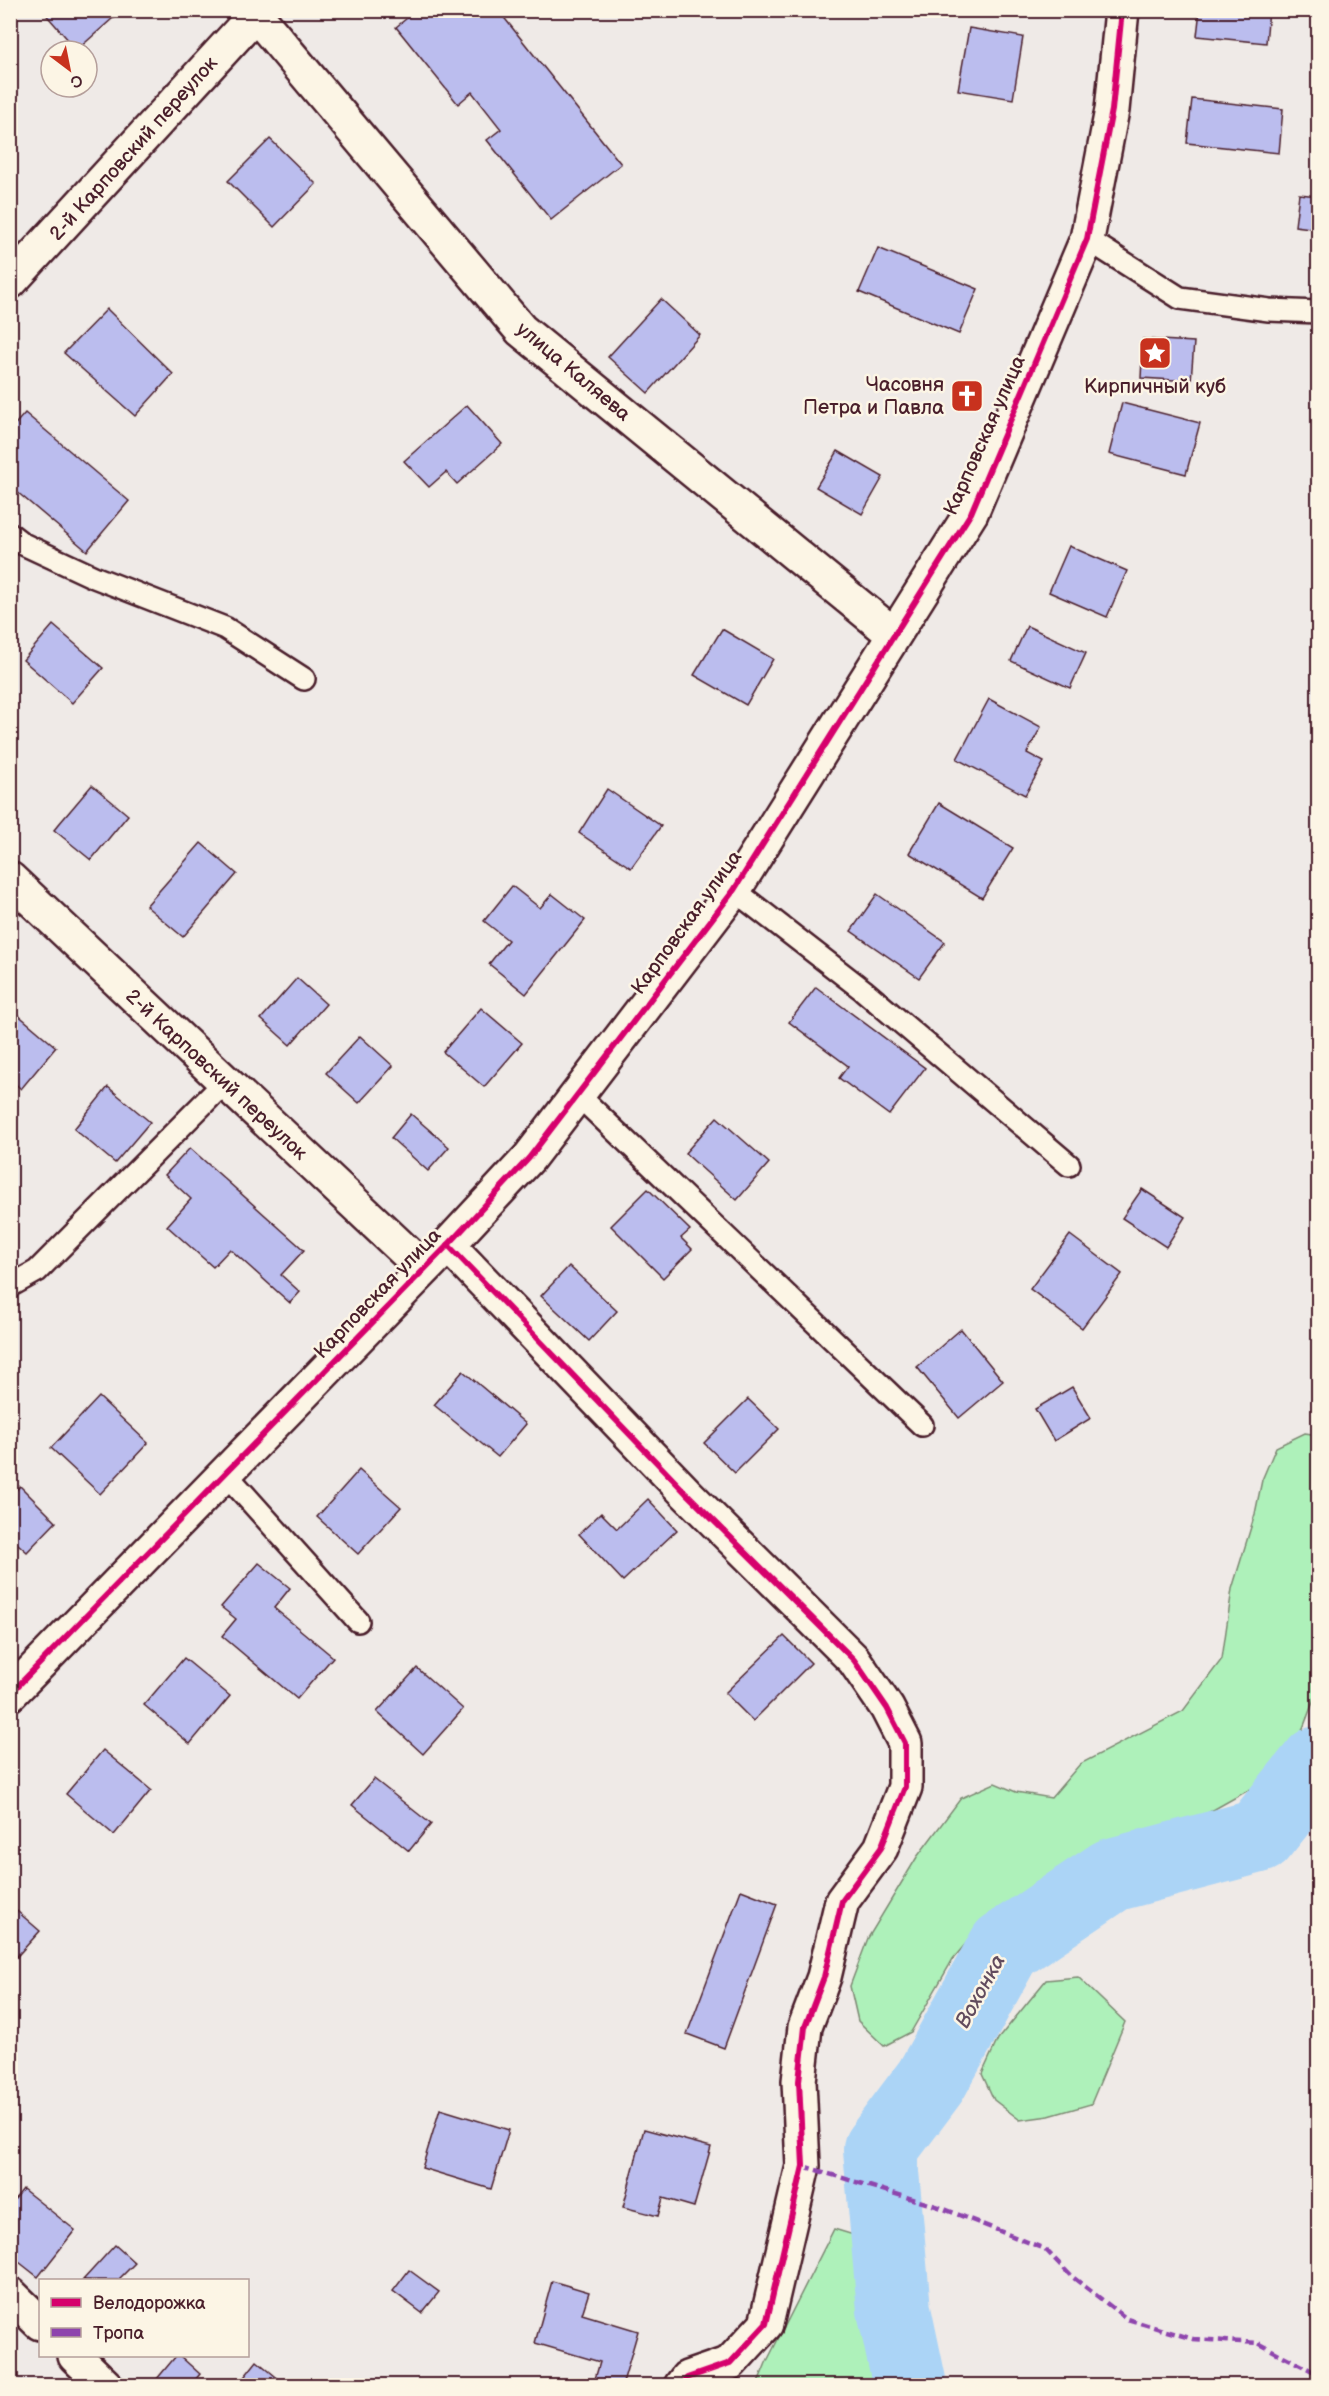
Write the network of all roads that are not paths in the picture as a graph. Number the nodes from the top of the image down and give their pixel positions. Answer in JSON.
{"nodes":[{"id":1,"x":1122,"y":10,"type":"edge"},
{"id":2,"x":253,"y":13,"type":"edge"},
{"id":3,"x":1087,"y":239,"type":"junction"},
{"id":4,"x":10,"y":282,"type":"edge"},
{"id":5,"x":1318,"y":312,"type":"edge"},
{"id":6,"x":10,"y":534,"type":"edge"},
{"id":7,"x":893,"y":634,"type":"junction"},
{"id":8,"x":304,"y":679,"type":"dead end"},
{"id":9,"x":10,"y":879,"type":"edge"},
{"id":10,"x":734,"y":890,"type":"junction"},
{"id":11,"x":225,"y":1082,"type":"junction"},
{"id":12,"x":578,"y":1095,"type":"junction"},
{"id":13,"x":1069,"y":1165,"type":"dead end"},
{"id":14,"x":448,"y":1245,"type":"junction"},
{"id":15,"x":424,"y":1269,"type":"junction"},
{"id":16,"x":10,"y":1286,"type":"edge"},
{"id":17,"x":922,"y":1425,"type":"dead end"},
{"id":18,"x":225,"y":1473,"type":"junction"},
{"id":19,"x":358,"y":1621,"type":"dead end"},
{"id":20,"x":10,"y":1694,"type":"edge"},
{"id":21,"x":10,"y":2294,"type":"edge"},
{"id":22,"x":39,"y":2322,"type":"edge"},
{"id":23,"x":77,"y":2357,"type":"edge"},
{"id":24,"x":106,"y":2385,"type":"edge"},
{"id":25,"x":681,"y":2385,"type":"edge"}],
"edges":[{"from":1,"to":3,"type":"street","name":"Карповская улица"},
{"from":2,"to":4,"type":"street","name":"2-й Карповский переулок"},
{"from":2,"to":7,"type":"street","name":"улица Каляева"},
{"from":3,"to":5,"type":"lane"},
{"from":3,"to":7,"type":"street","name":"Карповская улица"},
{"from":6,"to":8,"type":"lane"},
{"from":7,"to":10,"type":"street","name":"Карповская улица"},
{"from":9,"to":11,"type":"street","name":"2-й Карповский переулок"},
{"from":10,"to":12,"type":"street","name":"Карповская улица"},
{"from":10,"to":13,"type":"lane"},
{"from":11,"to":15,"type":"street","name":"2-й Карповский переулок"},
{"from":11,"to":16,"type":"lane"},
{"from":12,"to":14,"type":"street","name":"Карповская улица"},
{"from":12,"to":17,"type":"lane"},
{"from":14,"to":15,"type":"street","name":"Карповская улица"},
{"from":14,"to":25,"type":"street"},
{"from":15,"to":18,"type":"street","name":"Карповская улица"},
{"from":18,"to":19,"type":"lane"},
{"from":18,"to":20,"type":"street","name":"Карповская улица"},
{"from":21,"to":22,"type":"street"},
{"from":23,"to":24,"type":"street"}]}
